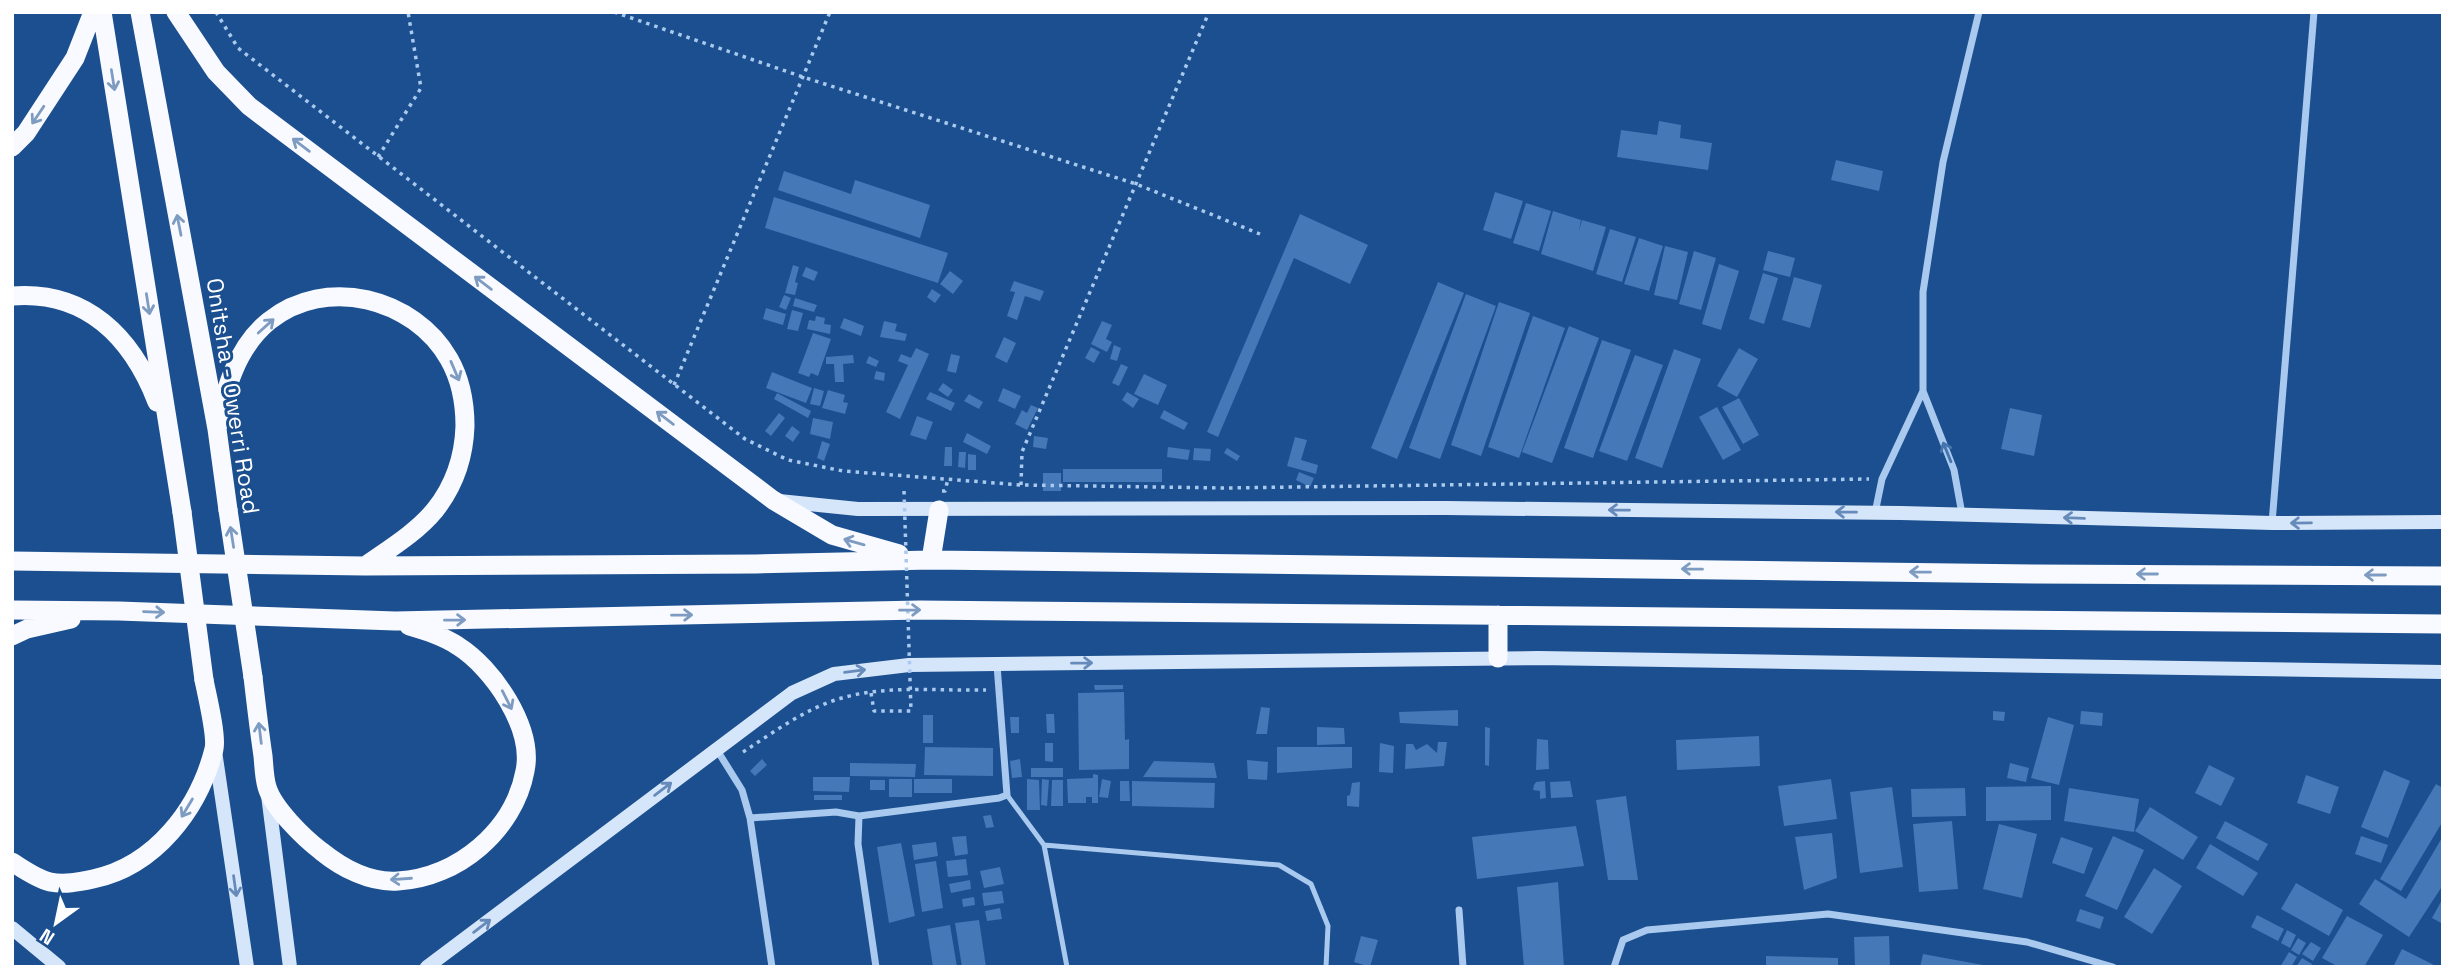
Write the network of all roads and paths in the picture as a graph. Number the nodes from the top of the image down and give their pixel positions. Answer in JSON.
{"nodes":[{"id":1,"x":93,"y":12,"type":"edge"},
{"id":2,"x":102,"y":12,"type":"edge"},
{"id":3,"x":140,"y":12,"type":"edge"},
{"id":4,"x":176,"y":12,"type":"edge"},
{"id":5,"x":216,"y":12,"type":"edge"},
{"id":6,"x":408,"y":12,"type":"edge"},
{"id":7,"x":614,"y":12,"type":"edge"},
{"id":8,"x":830,"y":12,"type":"edge"},
{"id":9,"x":1209,"y":12,"type":"edge"},
{"id":10,"x":1979,"y":12,"type":"edge"},
{"id":11,"x":2314,"y":12,"type":"edge"},
{"id":12,"x":803,"y":77,"type":"junction"},
{"id":13,"x":12,"y":147,"type":"edge"},
{"id":14,"x":379,"y":157,"type":"junction"},
{"id":15,"x":1136,"y":184,"type":"junction"},
{"id":16,"x":1260,"y":234,"type":"dead end"},
{"id":17,"x":12,"y":296,"type":"edge"},
{"id":18,"x":674,"y":385,"type":"junction"},
{"id":19,"x":1923,"y":391,"type":"junction"},
{"id":20,"x":217,"y":429,"type":"junction"},
{"id":21,"x":168,"y":431,"type":"junction"},
{"id":22,"x":948,"y":479,"type":"junction"},
{"id":23,"x":1882,"y":479,"type":"junction"},
{"id":24,"x":1021,"y":485,"type":"junction"},
{"id":25,"x":904,"y":491,"type":"dead end"},
{"id":26,"x":773,"y":500,"type":"junction"},
{"id":27,"x":942,"y":501,"type":"junction"},
{"id":28,"x":1874,"y":513,"type":"junction"},
{"id":29,"x":1963,"y":515,"type":"junction"},
{"id":30,"x":2443,"y":522,"type":"edge"},
{"id":31,"x":2272,"y":523,"type":"junction"},
{"id":32,"x":925,"y":560,"type":"junction"},
{"id":33,"x":12,"y":561,"type":"edge"},
{"id":34,"x":365,"y":566,"type":"junction"},
{"id":35,"x":2443,"y":576,"type":"edge"},
{"id":36,"x":12,"y":610,"type":"edge"},
{"id":37,"x":119,"y":611,"type":"junction"},
{"id":38,"x":1498,"y":615,"type":"junction"},
{"id":39,"x":395,"y":621,"type":"junction"},
{"id":40,"x":2443,"y":624,"type":"edge"},
{"id":41,"x":12,"y":636,"type":"edge"},
{"id":42,"x":1498,"y":659,"type":"junction"},
{"id":43,"x":997,"y":664,"type":"junction"},
{"id":44,"x":2443,"y":672,"type":"edge"},
{"id":45,"x":999,"y":690,"type":"junction"},
{"id":46,"x":871,"y":693,"type":"junction"},
{"id":47,"x":215,"y":746,"type":"junction"},
{"id":48,"x":716,"y":749,"type":"junction"},
{"id":49,"x":726,"y":763,"type":"junction"},
{"id":50,"x":267,"y":789,"type":"junction"},
{"id":51,"x":1007,"y":795,"type":"junction"},
{"id":52,"x":859,"y":816,"type":"junction"},
{"id":53,"x":750,"y":818,"type":"junction"},
{"id":54,"x":1044,"y":845,"type":"junction"},
{"id":55,"x":12,"y":862,"type":"edge"},
{"id":56,"x":1459,"y":910,"type":"dead end"},
{"id":57,"x":12,"y":928,"type":"edge"},
{"id":58,"x":60,"y":967,"type":"edge"},
{"id":59,"x":247,"y":967,"type":"edge"},
{"id":60,"x":290,"y":967,"type":"edge"},
{"id":61,"x":427,"y":967,"type":"edge"},
{"id":62,"x":772,"y":967,"type":"edge"},
{"id":63,"x":876,"y":967,"type":"edge"},
{"id":64,"x":1067,"y":967,"type":"edge"},
{"id":65,"x":1326,"y":967,"type":"edge"},
{"id":66,"x":1463,"y":967,"type":"edge"},
{"id":67,"x":1614,"y":967,"type":"edge"},
{"id":68,"x":2113,"y":967,"type":"edge"}],
"edges":[{"from":1,"to":13,"type":"highway","one_way":true},
{"from":2,"to":21,"type":"highway","one_way":true},
{"from":20,"to":3,"type":"highway","name":"Onitsha - Owerri Road","one_way":true},
{"from":26,"to":4,"type":"highway","one_way":true},
{"from":5,"to":14,"type":"path"},
{"from":6,"to":14,"type":"path"},
{"from":7,"to":12,"type":"path"},
{"from":8,"to":12,"type":"path"},
{"from":9,"to":15,"type":"path"},
{"from":10,"to":19,"type":"street"},
{"from":11,"to":31,"type":"street"},
{"from":12,"to":15,"type":"path"},
{"from":12,"to":18,"type":"path"},
{"from":14,"to":18,"type":"path"},
{"from":15,"to":16,"type":"path"},
{"from":15,"to":24,"type":"path"},
{"from":17,"to":21,"type":"highway"},
{"from":18,"to":22,"type":"path"},
{"from":19,"to":23,"type":"street"},
{"from":29,"to":19,"type":"street","one_way":true},
{"from":20,"to":34,"type":"highway","one_way":true},
{"from":50,"to":20,"type":"highway","name":"Onitsha - Owerri Road","one_way":true,"bridge":true},
{"from":21,"to":47,"type":"highway","bridge":true},
{"from":22,"to":24,"type":"path"},
{"from":22,"to":27,"type":"path"},
{"from":23,"to":24,"type":"path"},
{"from":23,"to":28,"type":"street"},
{"from":25,"to":46,"type":"path","bridge":true},
{"from":26,"to":27,"type":"main road"},
{"from":32,"to":26,"type":"highway","one_way":true},
{"from":28,"to":27,"type":"main road","one_way":true},
{"from":27,"to":32,"type":"highway"},
{"from":28,"to":29,"type":"main road"},
{"from":31,"to":29,"type":"main road","one_way":true},
{"from":30,"to":31,"type":"main road","one_way":true},
{"from":32,"to":34,"type":"highway"},
{"from":35,"to":32,"type":"highway","one_way":true},
{"from":33,"to":34,"type":"highway"},
{"from":36,"to":37,"type":"highway"},
{"from":37,"to":39,"type":"highway","one_way":true},
{"from":37,"to":41,"type":"highway"},
{"from":39,"to":38,"type":"highway","one_way":true},
{"from":38,"to":40,"type":"highway"},
{"from":38,"to":42,"type":"highway"},
{"from":39,"to":50,"type":"highway","one_way":true},
{"from":43,"to":42,"type":"main road","one_way":true},
{"from":42,"to":44,"type":"main road"},
{"from":43,"to":45,"type":"street"},
{"from":48,"to":43,"type":"main road","one_way":true},
{"from":45,"to":46,"type":"path"},
{"from":45,"to":51,"type":"street"},
{"from":46,"to":49,"type":"path"},
{"from":47,"to":55,"type":"highway","one_way":true},
{"from":47,"to":59,"type":"main road","one_way":true},
{"from":48,"to":49,"type":"street"},
{"from":61,"to":48,"type":"main road","one_way":true},
{"from":49,"to":53,"type":"street"},
{"from":50,"to":60,"type":"main road"},
{"from":51,"to":52,"type":"street"},
{"from":51,"to":54,"type":"lane"},
{"from":52,"to":53,"type":"street"},
{"from":52,"to":63,"type":"street"},
{"from":53,"to":62,"type":"street"},
{"from":54,"to":64,"type":"lane"},
{"from":54,"to":65,"type":"lane"},
{"from":56,"to":66,"type":"street"},
{"from":57,"to":58,"type":"main road"},
{"from":67,"to":68,"type":"street"}]}
